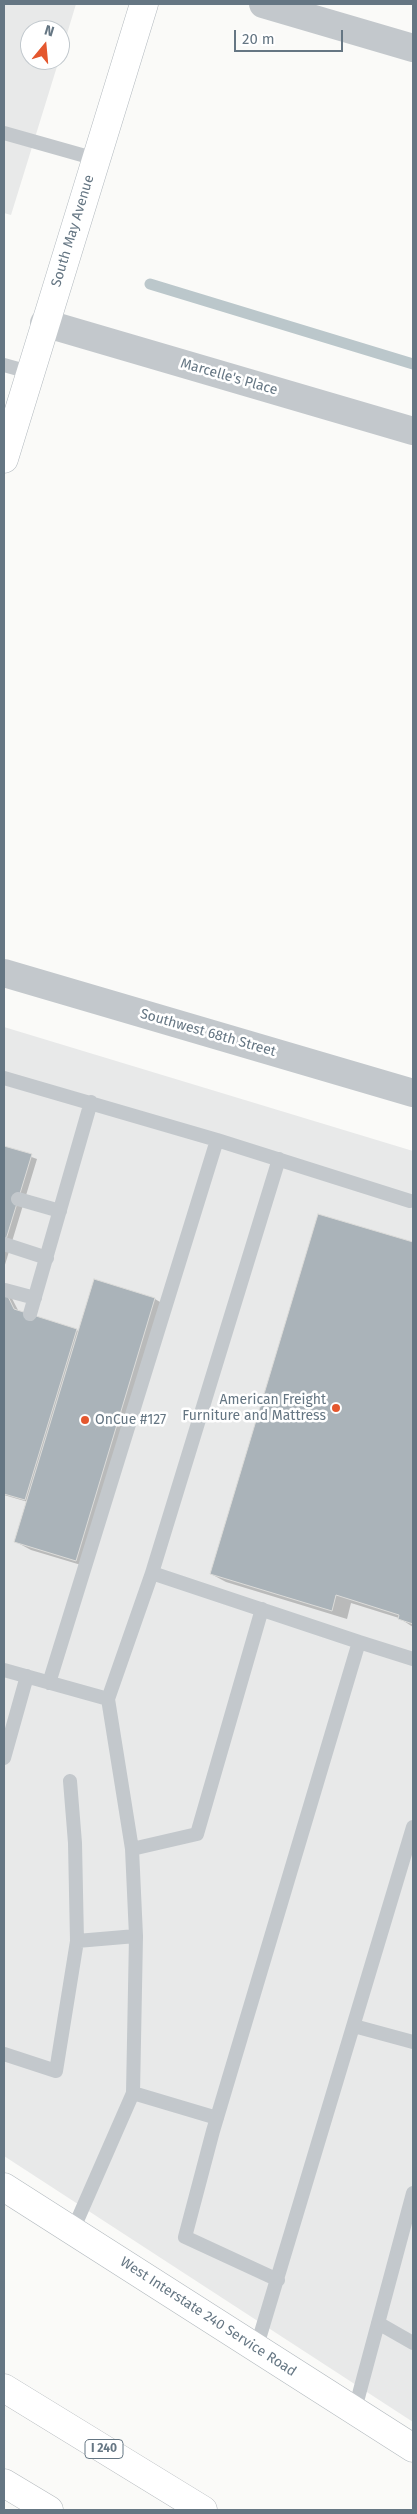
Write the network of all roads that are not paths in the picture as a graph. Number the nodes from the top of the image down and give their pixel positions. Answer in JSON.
{"nodes":[{"id":1,"x":144,"y":4,"type":"edge"},
{"id":2,"x":263,"y":4,"type":"edge"},
{"id":3,"x":413,"y":48,"type":"edge"},
{"id":4,"x":4,"y":133,"type":"edge"},
{"id":5,"x":96,"y":159,"type":"junction"},
{"id":6,"x":44,"y":323,"type":"junction"},
{"id":7,"x":4,"y":365,"type":"edge"},
{"id":8,"x":29,"y":372,"type":"junction"},
{"id":9,"x":413,"y":431,"type":"edge"},
{"id":10,"x":4,"y":458,"type":"edge"},
{"id":11,"x":4,"y":973,"type":"edge"},
{"id":12,"x":4,"y":1078,"type":"edge"},
{"id":13,"x":413,"y":1093,"type":"edge"},
{"id":14,"x":91,"y":1102,"type":"junction"},
{"id":15,"x":217,"y":1140,"type":"junction"},
{"id":16,"x":279,"y":1159,"type":"junction"},
{"id":17,"x":18,"y":1199,"type":"dead end"},
{"id":18,"x":410,"y":1201,"type":"dead end"},
{"id":19,"x":60,"y":1212,"type":"junction"},
{"id":20,"x":4,"y":1244,"type":"edge"},
{"id":21,"x":47,"y":1258,"type":"junction"},
{"id":22,"x":5,"y":1290,"type":"edge"},
{"id":23,"x":35,"y":1298,"type":"junction"},
{"id":24,"x":30,"y":1314,"type":"dead end"},
{"id":25,"x":152,"y":1573,"type":"junction"},
{"id":26,"x":262,"y":1609,"type":"junction"},
{"id":27,"x":359,"y":1642,"type":"junction"},
{"id":28,"x":413,"y":1659,"type":"edge"},
{"id":29,"x":4,"y":1670,"type":"edge"},
{"id":30,"x":27,"y":1676,"type":"junction"},
{"id":31,"x":49,"y":1683,"type":"junction"},
{"id":32,"x":108,"y":1698,"type":"junction"},
{"id":33,"x":4,"y":1758,"type":"edge"},
{"id":34,"x":70,"y":1781,"type":"dead end"},
{"id":35,"x":413,"y":1827,"type":"edge"},
{"id":36,"x":132,"y":1849,"type":"junction"},
{"id":37,"x":136,"y":1936,"type":"junction"},
{"id":38,"x":77,"y":1941,"type":"junction"},
{"id":39,"x":354,"y":2026,"type":"junction"},
{"id":40,"x":413,"y":2042,"type":"edge"},
{"id":41,"x":4,"y":2054,"type":"edge"},
{"id":42,"x":133,"y":2093,"type":"junction"},
{"id":43,"x":217,"y":2118,"type":"junction"},
{"id":44,"x":4,"y":2187,"type":"edge"},
{"id":45,"x":413,"y":2193,"type":"edge"},
{"id":46,"x":73,"y":2230,"type":"junction"},
{"id":47,"x":278,"y":2280,"type":"junction"},
{"id":48,"x":378,"y":2323,"type":"junction"},
{"id":49,"x":413,"y":2342,"type":"edge"},
{"id":50,"x":256,"y":2349,"type":"junction"},
{"id":51,"x":4,"y":2388,"type":"edge"},
{"id":52,"x":355,"y":2410,"type":"junction"},
{"id":53,"x":413,"y":2448,"type":"edge"},
{"id":54,"x":4,"y":2483,"type":"edge"},
{"id":55,"x":49,"y":2510,"type":"edge"},
{"id":56,"x":203,"y":2510,"type":"edge"}],
"edges":[{"from":1,"to":5,"type":"main road","name":"South May Avenue"},
{"from":2,"to":3,"type":"street"},
{"from":4,"to":5,"type":"lane"},
{"from":5,"to":6,"type":"main road","name":"South May Avenue"},
{"from":6,"to":8,"type":"main road","name":"South May Avenue"},
{"from":6,"to":9,"type":"street","name":"Marcelle's Place"},
{"from":7,"to":8,"type":"lane"},
{"from":8,"to":10,"type":"main road","name":"South May Avenue"},
{"from":11,"to":13,"type":"street","name":"Southwest 68th Street"},
{"from":12,"to":14,"type":"lane"},
{"from":14,"to":15,"type":"lane"},
{"from":14,"to":19,"type":"lane"},
{"from":15,"to":16,"type":"lane"},
{"from":15,"to":31,"type":"lane"},
{"from":16,"to":18,"type":"lane"},
{"from":16,"to":25,"type":"lane"},
{"from":17,"to":19,"type":"lane"},
{"from":19,"to":21,"type":"lane"},
{"from":20,"to":21,"type":"lane"},
{"from":21,"to":23,"type":"lane"},
{"from":22,"to":23,"type":"lane"},
{"from":23,"to":24,"type":"lane"},
{"from":25,"to":26,"type":"lane"},
{"from":25,"to":32,"type":"lane"},
{"from":26,"to":27,"type":"lane"},
{"from":26,"to":36,"type":"lane"},
{"from":27,"to":28,"type":"lane"},
{"from":27,"to":43,"type":"lane"},
{"from":29,"to":30,"type":"lane"},
{"from":30,"to":31,"type":"lane"},
{"from":30,"to":33,"type":"lane"},
{"from":31,"to":32,"type":"lane"},
{"from":32,"to":36,"type":"lane"},
{"from":34,"to":38,"type":"lane"},
{"from":35,"to":39,"type":"lane"},
{"from":36,"to":37,"type":"lane"},
{"from":37,"to":38,"type":"lane"},
{"from":37,"to":42,"type":"lane"},
{"from":38,"to":41,"type":"lane"},
{"from":39,"to":40,"type":"lane"},
{"from":39,"to":47,"type":"lane"},
{"from":42,"to":43,"type":"lane"},
{"from":42,"to":46,"type":"lane"},
{"from":43,"to":47,"type":"lane"},
{"from":44,"to":46,"type":"main road","name":"West Interstate 240 Service Road"},
{"from":45,"to":48,"type":"lane"},
{"from":46,"to":50,"type":"main road","name":"West Interstate 240 Service Road"},
{"from":47,"to":50,"type":"lane"},
{"from":48,"to":49,"type":"lane"},
{"from":48,"to":52,"type":"lane"},
{"from":50,"to":52,"type":"main road","name":"West Interstate 240 Service Road"},
{"from":51,"to":56,"type":"main road","number":"I 240"},
{"from":52,"to":53,"type":"main road","name":"West Interstate 240 Service Road"},
{"from":54,"to":55,"type":"main road"}]}
